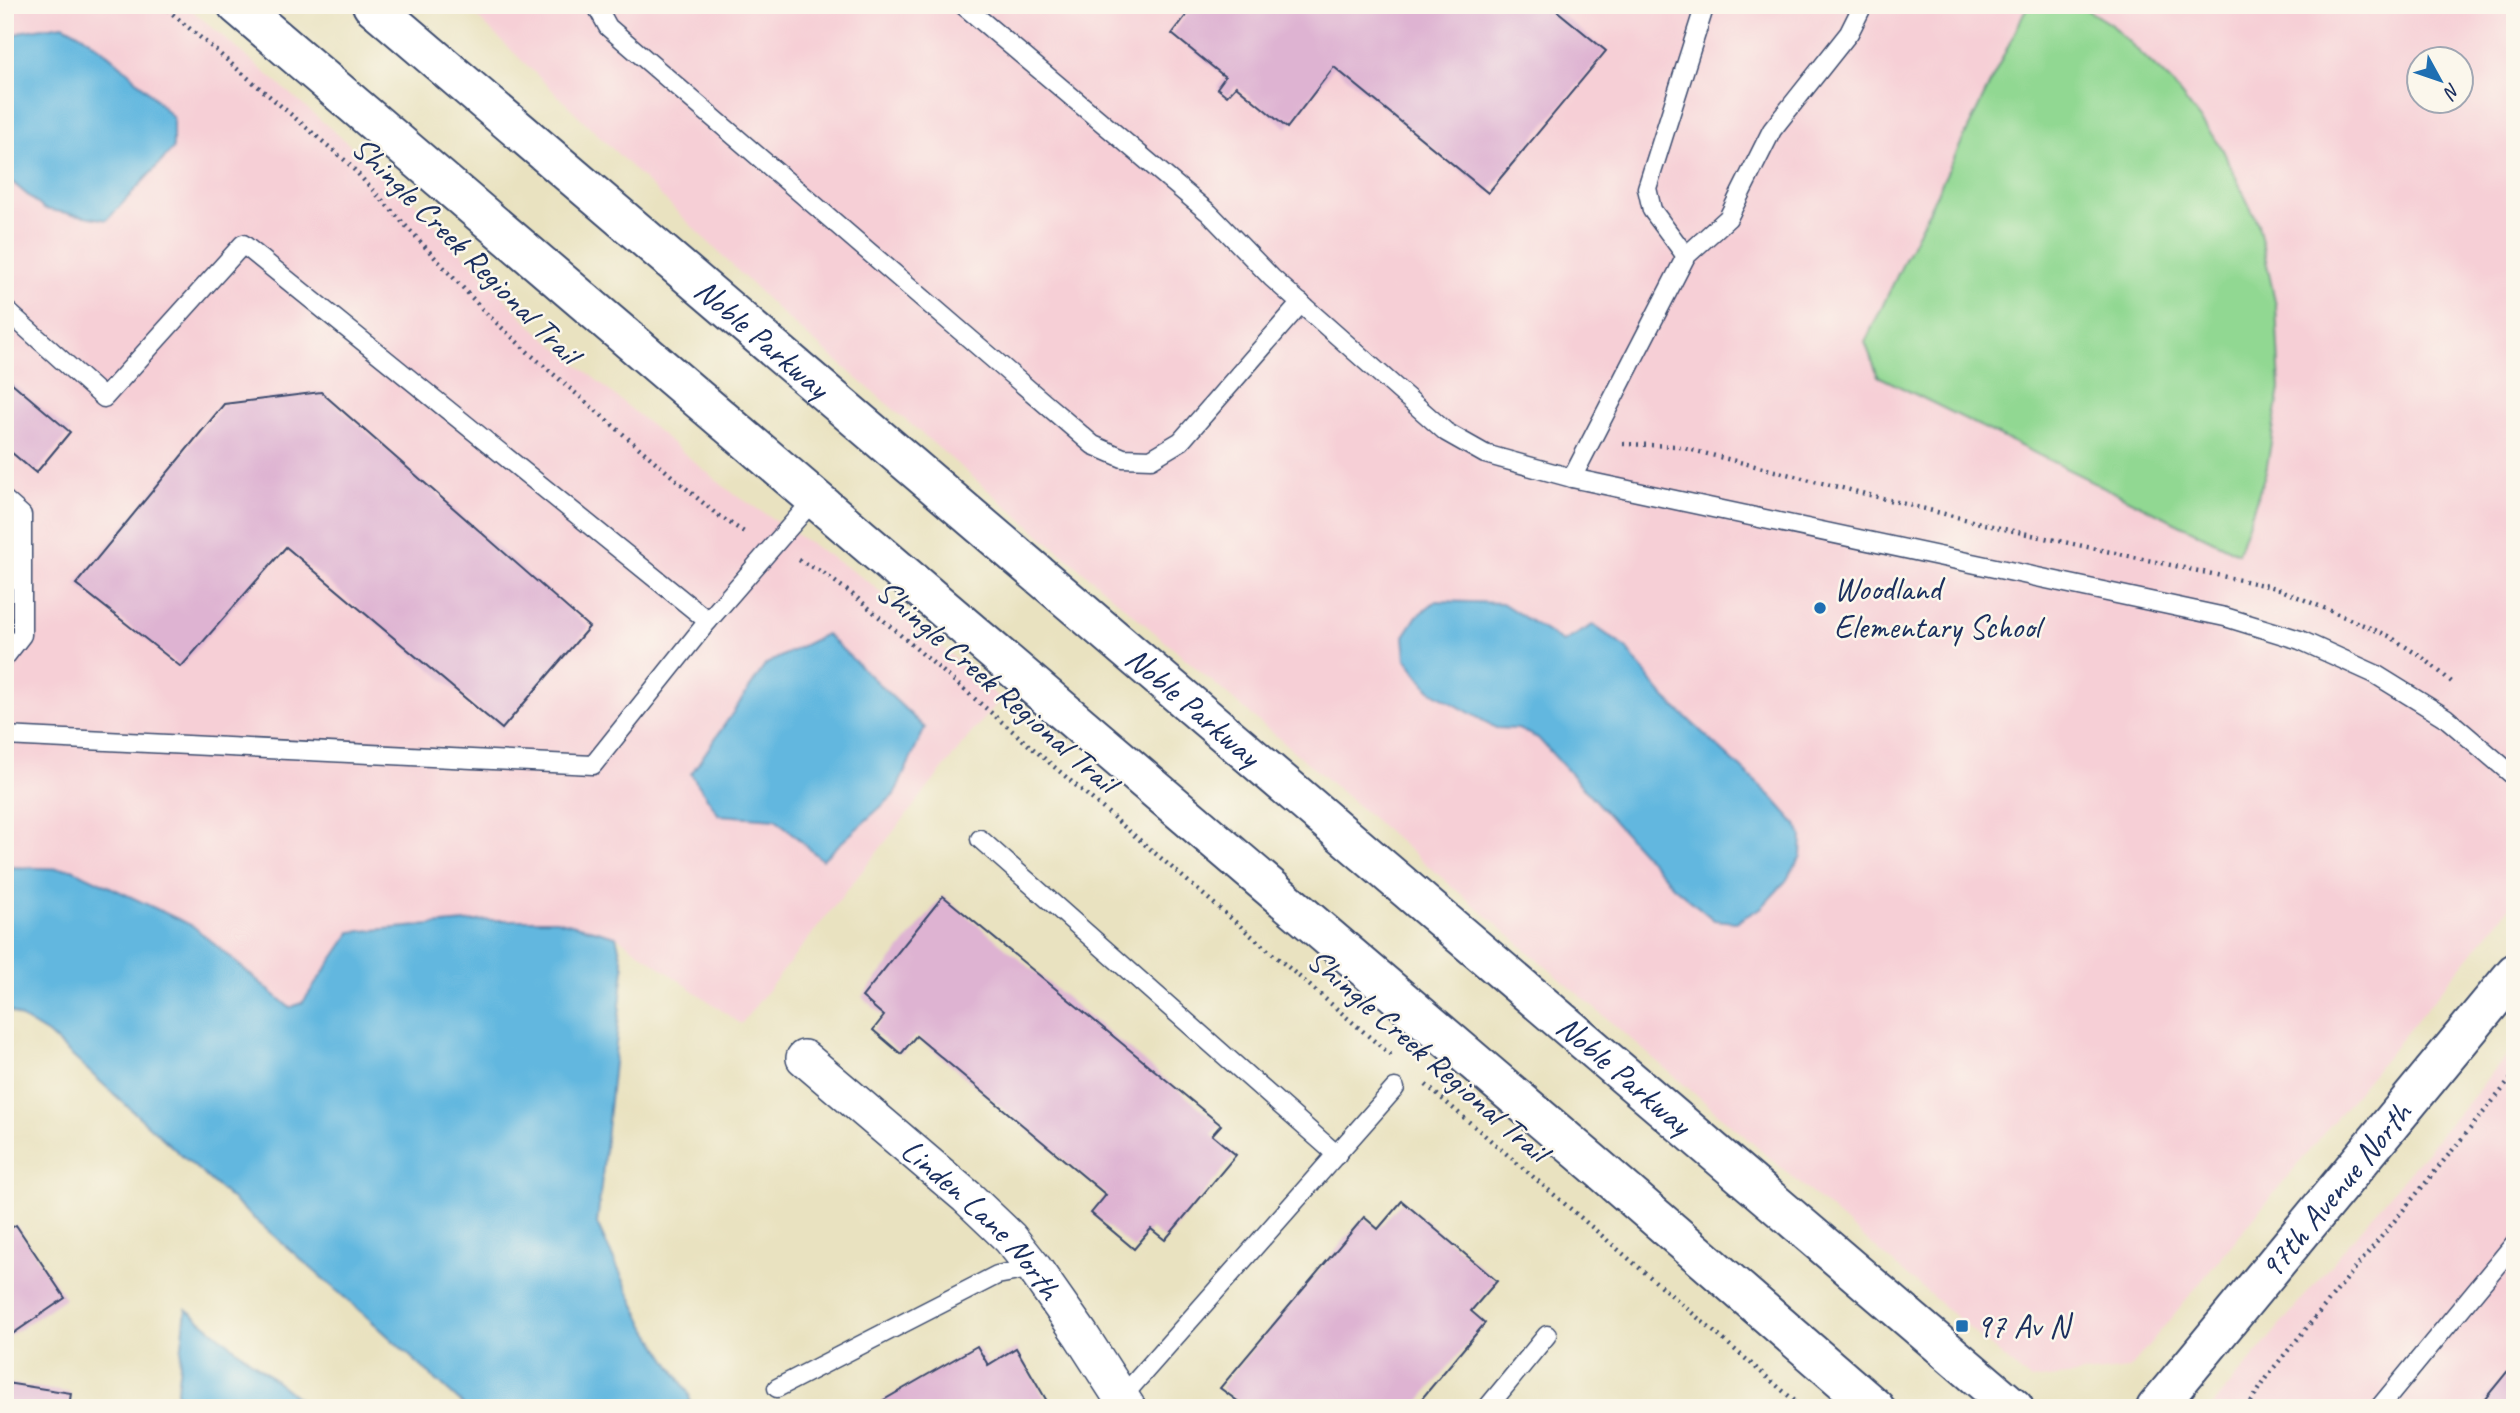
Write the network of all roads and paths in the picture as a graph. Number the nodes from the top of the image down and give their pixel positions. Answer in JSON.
{"nodes":[{"id":1,"x":162,"y":5,"type":"edge"},
{"id":2,"x":236,"y":5,"type":"edge"},
{"id":3,"x":372,"y":5,"type":"edge"},
{"id":4,"x":596,"y":5,"type":"edge"},
{"id":5,"x":963,"y":5,"type":"edge"},
{"id":6,"x":1705,"y":5,"type":"edge"},
{"id":7,"x":1863,"y":5,"type":"edge"},
{"id":8,"x":1686,"y":256,"type":"junction"},
{"id":9,"x":1301,"y":303,"type":"junction"},
{"id":10,"x":5,"y":309,"type":"edge"},
{"id":11,"x":1572,"y":478,"type":"junction"},
{"id":12,"x":814,"y":499,"type":"junction"},
{"id":13,"x":5,"y":500,"type":"edge"},
{"id":14,"x":773,"y":547,"type":"junction"},
{"id":15,"x":708,"y":621,"type":"junction"},
{"id":16,"x":5,"y":657,"type":"edge"},
{"id":17,"x":5,"y":736,"type":"edge"},
{"id":18,"x":2515,"y":777,"type":"edge"},
{"id":19,"x":980,"y":839,"type":"dead end"},
{"id":20,"x":2515,"y":973,"type":"edge"},
{"id":21,"x":804,"y":1058,"type":"dead end"},
{"id":22,"x":1400,"y":1063,"type":"dead end"},
{"id":23,"x":2515,"y":1074,"type":"edge"},
{"id":24,"x":1421,"y":1081,"type":"dead end"},
{"id":25,"x":1395,"y":1088,"type":"dead end"},
{"id":26,"x":1337,"y":1155,"type":"junction"},
{"id":27,"x":2515,"y":1243,"type":"edge"},
{"id":28,"x":1034,"y":1268,"type":"junction"},
{"id":29,"x":1547,"y":1335,"type":"dead end"},
{"id":30,"x":777,"y":1388,"type":"dead end"},
{"id":31,"x":1125,"y":1402,"type":"edge"},
{"id":32,"x":1487,"y":1408,"type":"edge"},
{"id":33,"x":1803,"y":1408,"type":"edge"},
{"id":34,"x":1875,"y":1408,"type":"edge"},
{"id":35,"x":2014,"y":1408,"type":"edge"},
{"id":36,"x":2156,"y":1408,"type":"edge"},
{"id":37,"x":2247,"y":1408,"type":"edge"},
{"id":38,"x":2379,"y":1408,"type":"edge"}],
"edges":[{"from":1,"to":14,"type":"path","name":"Shingle Creek Regional Trail"},
{"from":2,"to":12,"type":"main road"},
{"from":3,"to":35,"type":"main road","name":"Noble Parkway"},
{"from":4,"to":9,"type":"lane"},
{"from":5,"to":9,"type":"lane"},
{"from":6,"to":8,"type":"lane"},
{"from":7,"to":8,"type":"lane"},
{"from":8,"to":11,"type":"lane"},
{"from":9,"to":11,"type":"lane"},
{"from":10,"to":15,"type":"lane"},
{"from":11,"to":18,"type":"lane"},
{"from":12,"to":14,"type":"lane"},
{"from":12,"to":34,"type":"main road"},
{"from":13,"to":16,"type":"lane"},
{"from":14,"to":15,"type":"lane"},
{"from":14,"to":22,"type":"path","name":"Shingle Creek Regional Trail"},
{"from":15,"to":17,"type":"lane"},
{"from":19,"to":26,"type":"lane"},
{"from":20,"to":36,"type":"main road","name":"97th Avenue North"},
{"from":21,"to":28,"type":"street","name":"Linden Lane North"},
{"from":23,"to":37,"type":"path"},
{"from":24,"to":33,"type":"path","name":"Shingle Creek Regional Trail"},
{"from":25,"to":26,"type":"lane"},
{"from":26,"to":31,"type":"lane"},
{"from":27,"to":38,"type":"lane"},
{"from":28,"to":30,"type":"lane"},
{"from":28,"to":31,"type":"street","name":"Linden Lane North"},
{"from":29,"to":32,"type":"lane"}]}
